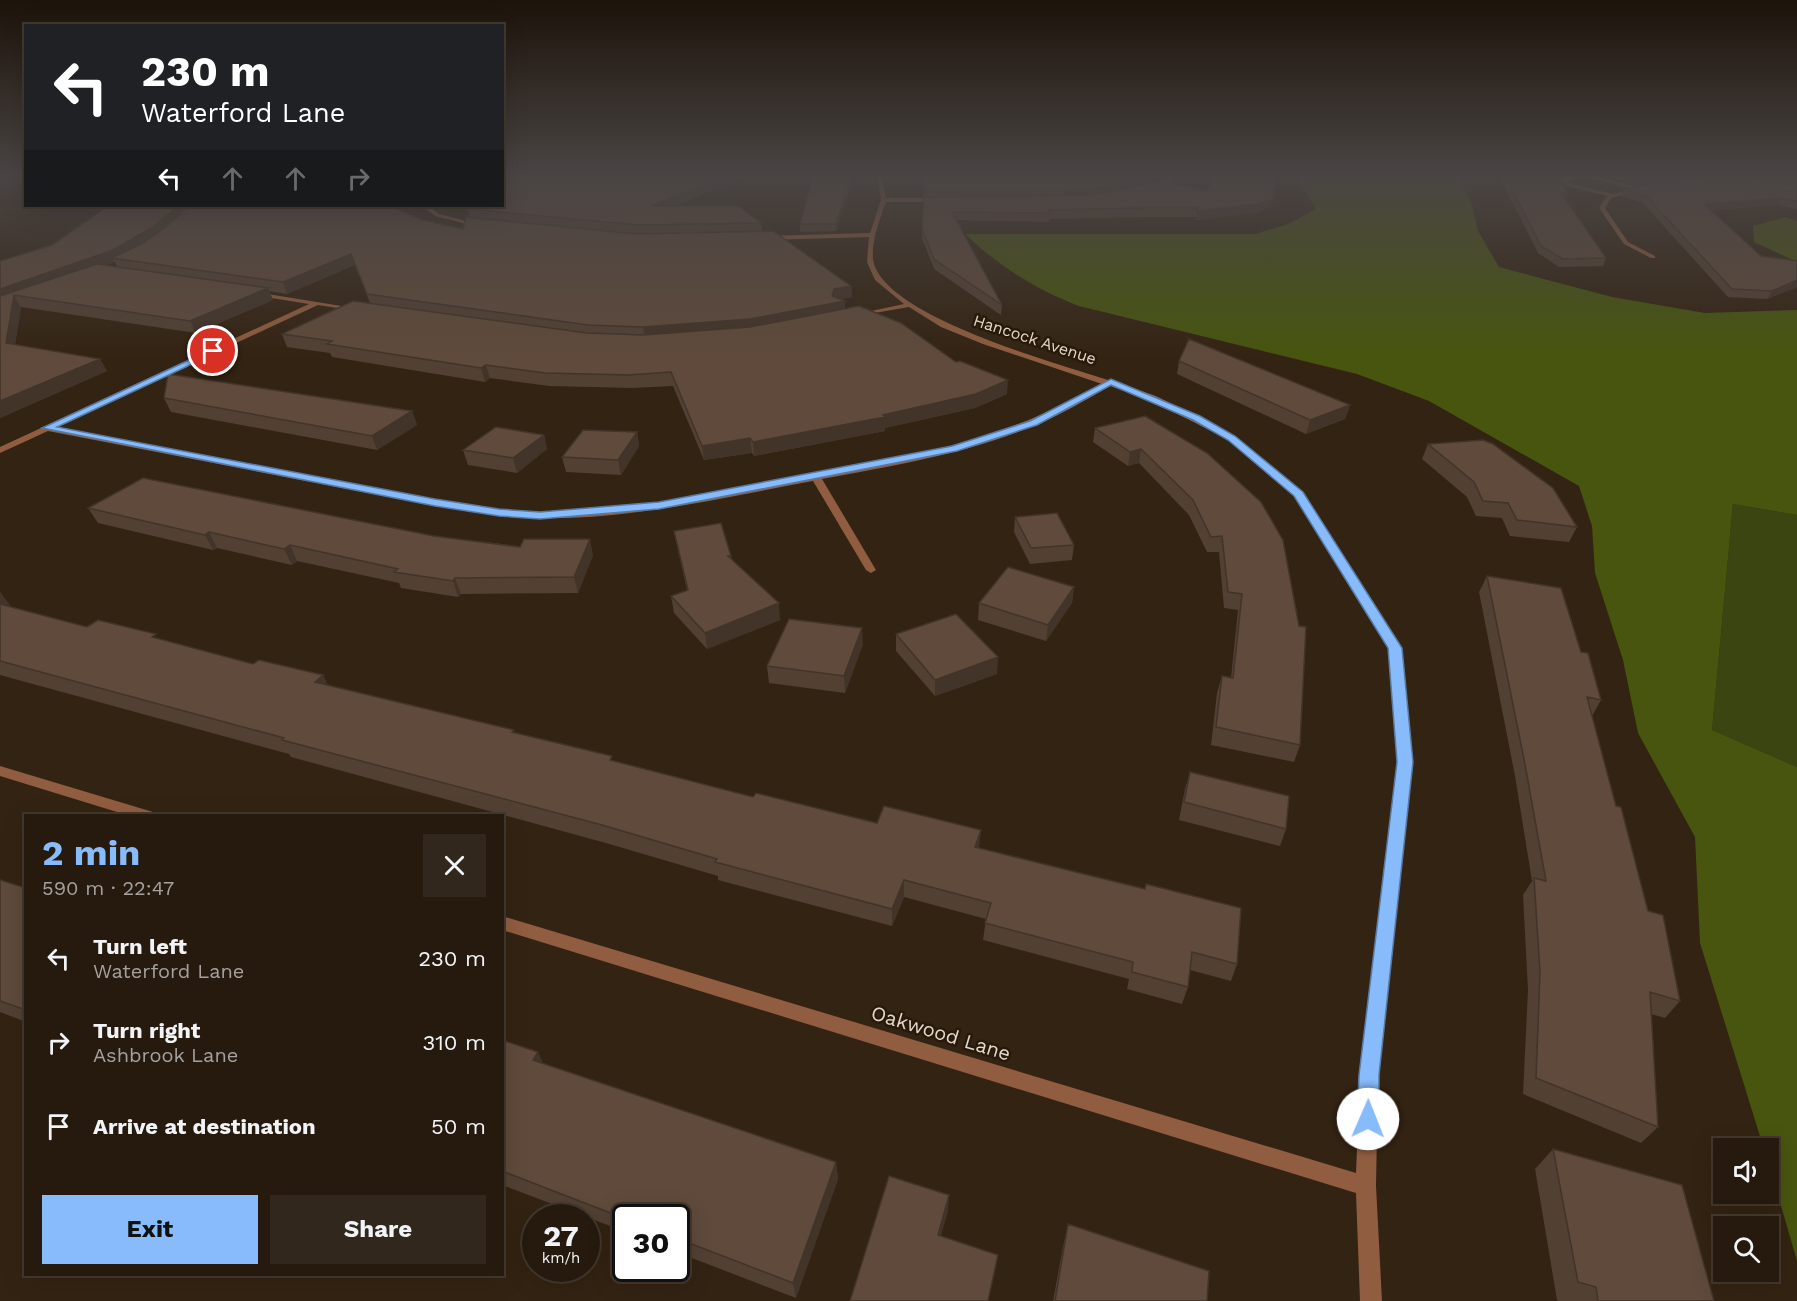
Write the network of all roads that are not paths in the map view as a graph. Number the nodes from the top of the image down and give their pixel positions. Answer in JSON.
{"nodes":[{"id":1,"x":809,"y":237,"type":"edge"},
{"id":2,"x":872,"y":237,"type":"edge"},
{"id":3,"x":1622,"y":237,"type":"edge"},
{"id":4,"x":762,"y":238,"type":"edge"},
{"id":5,"x":1653,"y":257,"type":"dead end"},
{"id":6,"x":249,"y":293,"type":"edge"},
{"id":7,"x":317,"y":303,"type":"junction"},
{"id":8,"x":910,"y":305,"type":"junction"},
{"id":9,"x":362,"y":310,"type":"edge"},
{"id":10,"x":855,"y":316,"type":"edge"},
{"id":11,"x":1111,"y":382,"type":"junction"},
{"id":12,"x":47,"y":428,"type":"junction"},
{"id":13,"x":0,"y":450,"type":"edge"},
{"id":14,"x":816,"y":477,"type":"junction"},
{"id":15,"x":871,"y":570,"type":"dead end"},
{"id":16,"x":0,"y":771,"type":"edge"},
{"id":17,"x":141,"y":814,"type":"edge"},
{"id":18,"x":504,"y":924,"type":"edge"},
{"id":19,"x":1366,"y":1186,"type":"junction"},
{"id":20,"x":1371,"y":1301,"type":"edge"}],
"edges":[{"from":1,"to":4,"type":"street"},
{"from":2,"to":8,"type":"street","name":"Hancock Avenue"},
{"from":3,"to":5,"type":"street"},
{"from":6,"to":7,"type":"street"},
{"from":7,"to":9,"type":"street"},
{"from":7,"to":12,"type":"street"},
{"from":8,"to":10,"type":"street"},
{"from":8,"to":11,"type":"street","name":"Hancock Avenue"},
{"from":11,"to":14,"type":"street"},
{"from":11,"to":19,"type":"street","name":"Hancock Avenue"},
{"from":12,"to":13,"type":"street"},
{"from":12,"to":14,"type":"street"},
{"from":14,"to":15,"type":"street"},
{"from":16,"to":17,"type":"street"},
{"from":18,"to":19,"type":"street","name":"Oakwood Lane"},
{"from":19,"to":20,"type":"street","name":"Hancock Avenue"}]}
